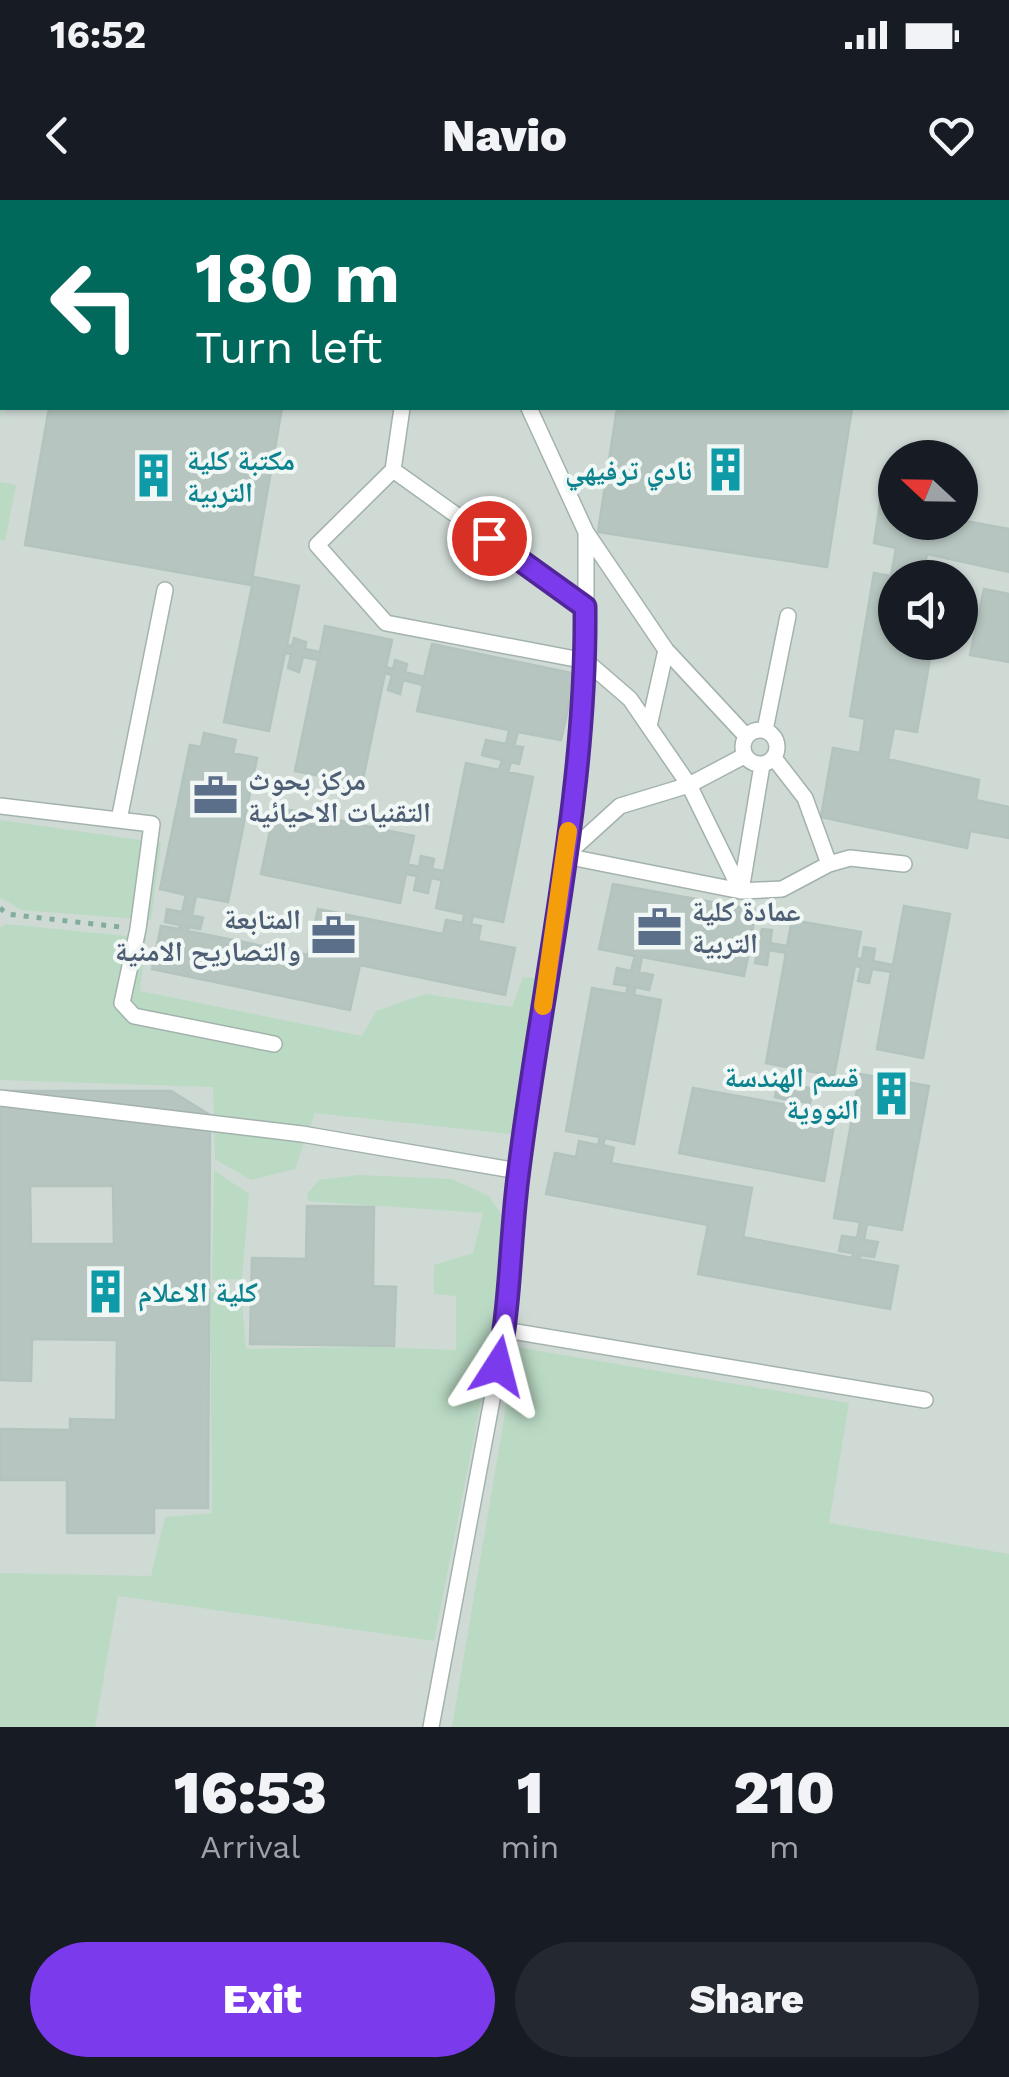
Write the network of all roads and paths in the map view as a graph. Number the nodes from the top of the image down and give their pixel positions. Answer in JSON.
{"nodes":[{"id":1,"x":402,"y":410,"type":"edge"},
{"id":2,"x":531,"y":410,"type":"edge"},
{"id":3,"x":393,"y":470,"type":"junction"},
{"id":4,"x":586,"y":532,"type":"junction"},
{"id":5,"x":165,"y":590,"type":"dead end"},
{"id":6,"x":585,"y":607,"type":"junction"},
{"id":7,"x":788,"y":616,"type":"dead end"},
{"id":8,"x":666,"y":650,"type":"junction"},
{"id":9,"x":586,"y":661,"type":"junction"},
{"id":10,"x":649,"y":726,"type":"junction"},
{"id":11,"x":765,"y":730,"type":"junction"},
{"id":12,"x":746,"y":736,"type":"junction"},
{"id":13,"x":744,"y":756,"type":"junction"},
{"id":14,"x":768,"y":762,"type":"junction"},
{"id":15,"x":689,"y":784,"type":"junction"},
{"id":16,"x":0,"y":806,"type":"edge"},
{"id":17,"x":118,"y":820,"type":"junction"},
{"id":18,"x":565,"y":856,"type":"junction"},
{"id":19,"x":829,"y":864,"type":"junction"},
{"id":20,"x":904,"y":864,"type":"dead end"},
{"id":21,"x":740,"y":891,"type":"junction"},
{"id":22,"x":0,"y":908,"type":"edge"},
{"id":23,"x":3,"y":917,"type":"edge"},
{"id":24,"x":138,"y":929,"type":"junction"},
{"id":25,"x":274,"y":1044,"type":"dead end"},
{"id":26,"x":0,"y":1098,"type":"edge"},
{"id":27,"x":518,"y":1171,"type":"junction"},
{"id":28,"x":506,"y":1330,"type":"junction"},
{"id":29,"x":925,"y":1400,"type":"dead end"},
{"id":30,"x":431,"y":1727,"type":"edge"}],
"edges":[{"from":1,"to":3,"type":"lane"},
{"from":2,"to":4,"type":"lane"},
{"from":3,"to":6,"type":"lane"},
{"from":3,"to":9,"type":"lane"},
{"from":4,"to":6,"type":"lane"},
{"from":4,"to":8,"type":"lane"},
{"from":5,"to":17,"type":"lane"},
{"from":6,"to":9,"type":"lane"},
{"from":7,"to":11,"type":"lane"},
{"from":8,"to":10,"type":"lane"},
{"from":8,"to":12,"type":"lane"},
{"from":9,"to":10,"type":"lane"},
{"from":9,"to":18,"type":"lane"},
{"from":10,"to":15,"type":"lane"},
{"from":11,"to":12,"type":"lane"},
{"from":11,"to":14,"type":"lane"},
{"from":12,"to":13,"type":"lane"},
{"from":13,"to":14,"type":"lane"},
{"from":13,"to":15,"type":"lane"},
{"from":14,"to":19,"type":"lane"},
{"from":14,"to":21,"type":"lane"},
{"from":15,"to":18,"type":"lane"},
{"from":15,"to":21,"type":"lane"},
{"from":16,"to":17,"type":"lane"},
{"from":17,"to":24,"type":"lane"},
{"from":18,"to":21,"type":"lane"},
{"from":18,"to":27,"type":"lane"},
{"from":19,"to":20,"type":"lane"},
{"from":19,"to":21,"type":"lane"},
{"from":22,"to":23,"type":"path"},
{"from":23,"to":24,"type":"path"},
{"from":24,"to":25,"type":"lane"},
{"from":26,"to":27,"type":"lane"},
{"from":27,"to":28,"type":"lane"},
{"from":28,"to":29,"type":"lane"},
{"from":28,"to":30,"type":"lane"}]}
